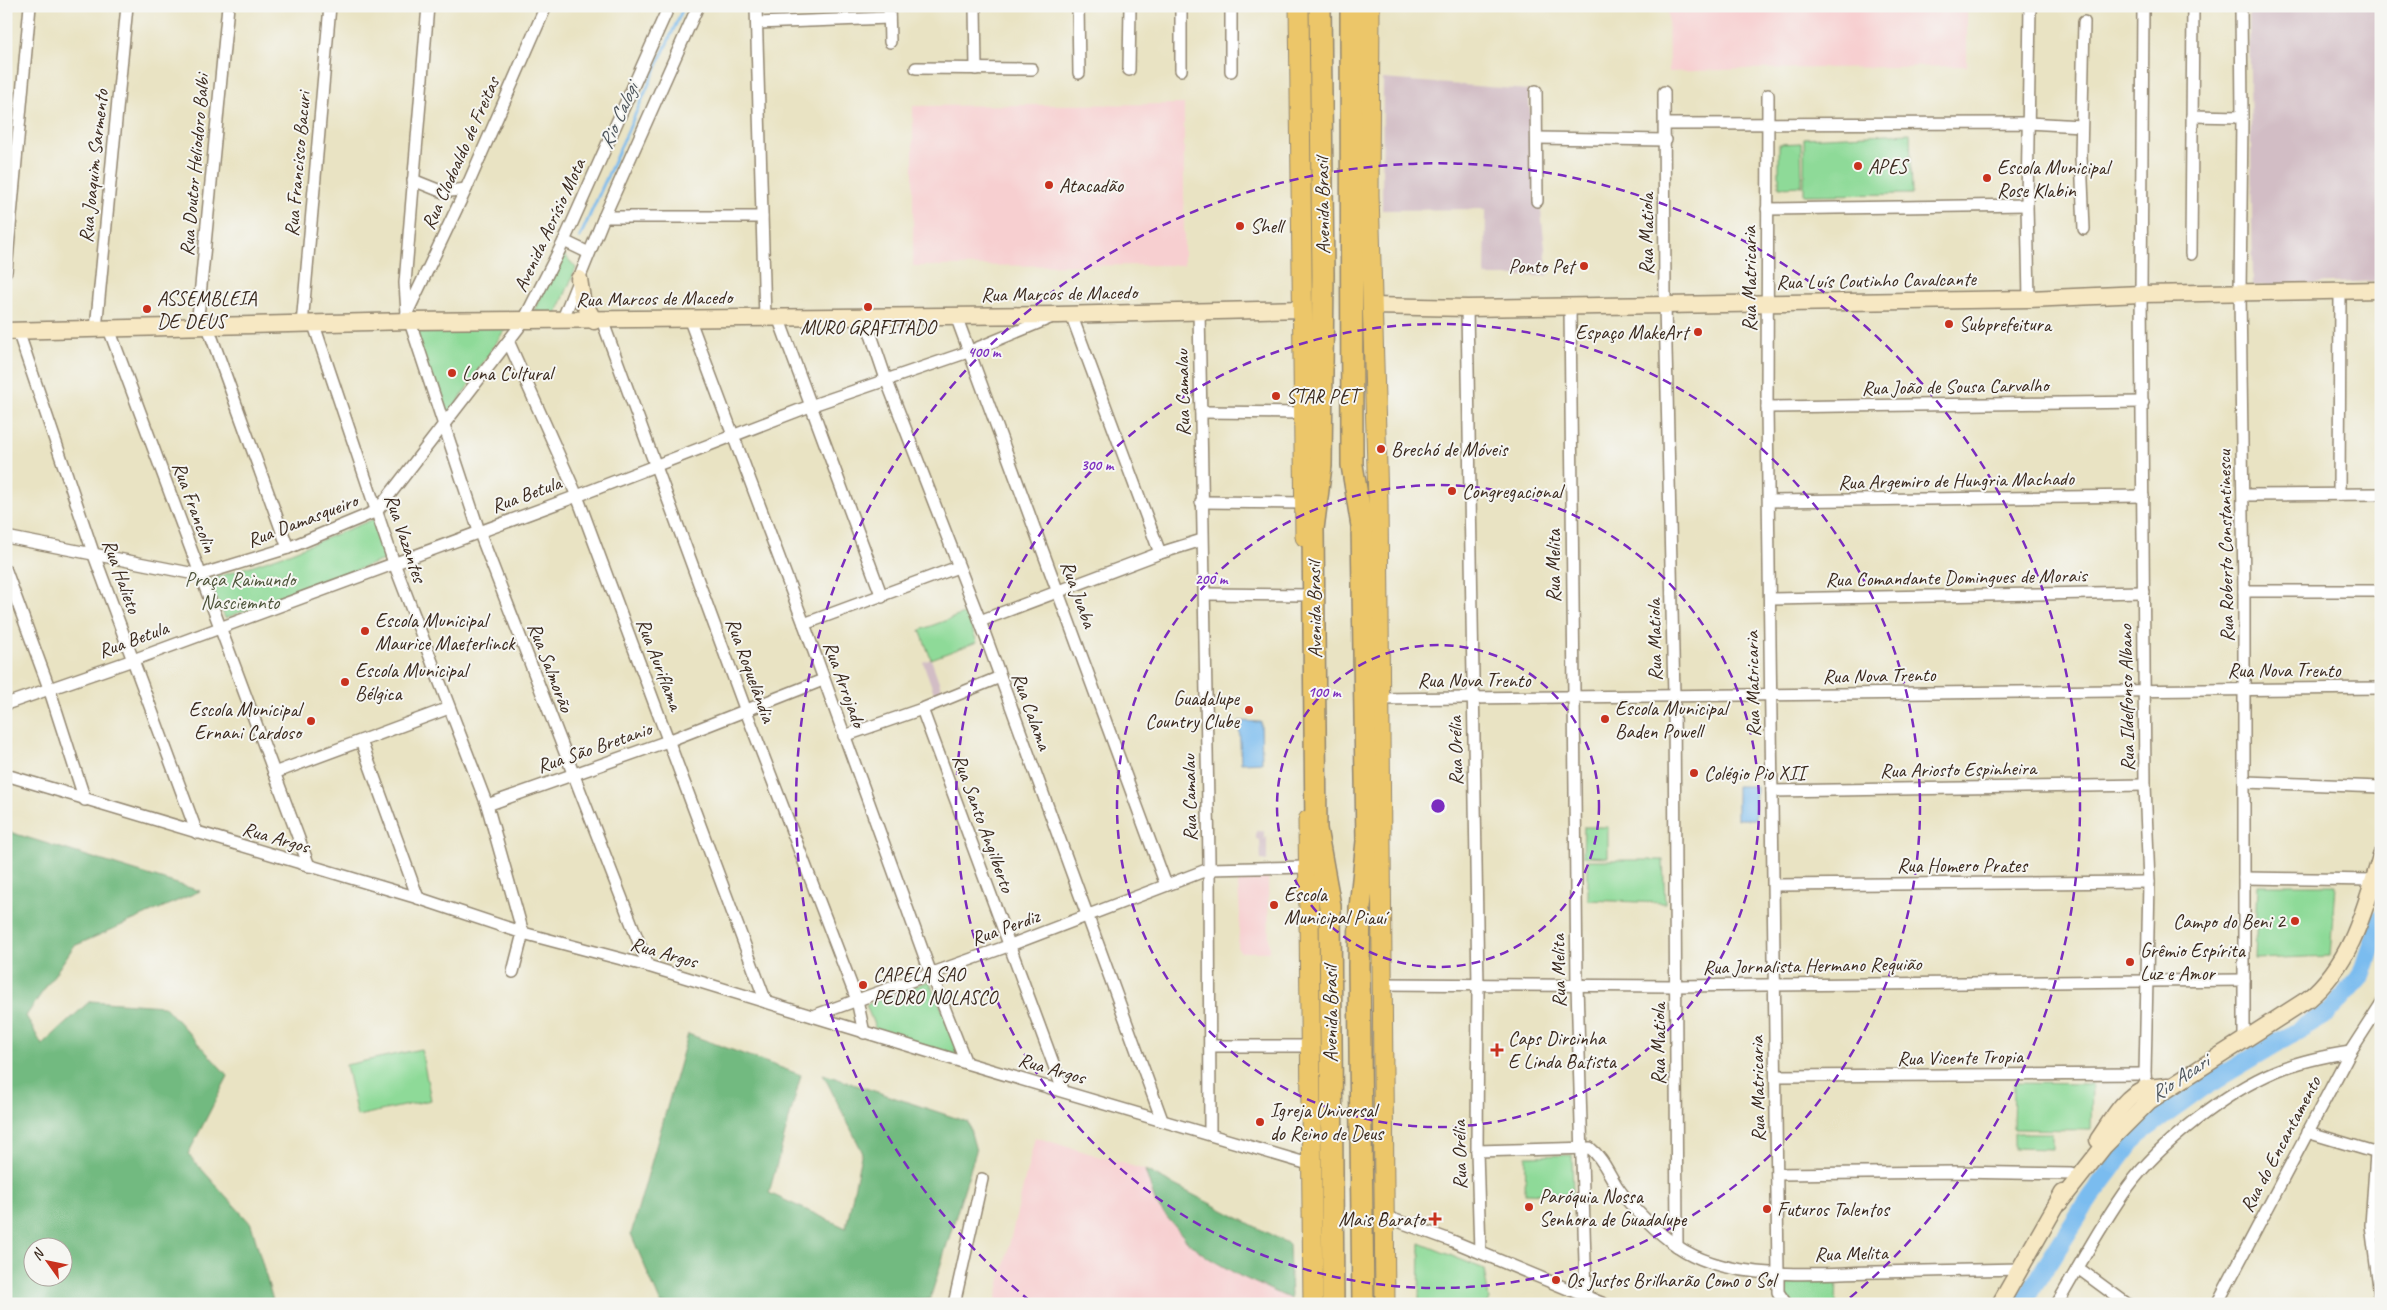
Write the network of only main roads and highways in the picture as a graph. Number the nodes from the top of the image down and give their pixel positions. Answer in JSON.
{"nodes":[{"id":1,"x":1299,"y":6,"type":"edge"},
{"id":2,"x":1320,"y":6,"type":"edge"},
{"id":3,"x":1351,"y":6,"type":"edge"},
{"id":4,"x":1370,"y":6,"type":"edge"},
{"id":5,"x":579,"y":279,"type":"road end"},
{"id":6,"x":2381,"y":290,"type":"edge"},
{"id":7,"x":1372,"y":306,"type":"junction"},
{"id":8,"x":1303,"y":309,"type":"junction"},
{"id":9,"x":598,"y":320,"type":"junction"},
{"id":10,"x":12,"y":331,"type":"edge"},
{"id":11,"x":2381,"y":856,"type":"edge"},
{"id":12,"x":2146,"y":1088,"type":"junction"},
{"id":13,"x":2059,"y":1203,"type":"junction"},
{"id":14,"x":1332,"y":1232,"type":"junction"},
{"id":15,"x":1313,"y":1304,"type":"edge"},
{"id":16,"x":1326,"y":1304,"type":"edge"},
{"id":17,"x":1333,"y":1304,"type":"edge"},
{"id":18,"x":1363,"y":1304,"type":"edge"},
{"id":19,"x":1385,"y":1304,"type":"edge"},
{"id":20,"x":2000,"y":1304,"type":"edge"}],
"edges":[{"from":1,"to":8,"type":"main road","name":"Avenida Brasil"},
{"from":2,"to":14,"type":"highway","name":"Avenida Brasil"},
{"from":3,"to":18,"type":"highway","name":"Avenida Brasil"},
{"from":4,"to":7,"type":"main road"},
{"from":5,"to":9,"type":"main road"},
{"from":6,"to":7,"type":"main road","name":"Rua Luís Coutinho Cavalcante"},
{"from":7,"to":19,"type":"main road"},
{"from":8,"to":9,"type":"main road","name":"Rua Marcos de Macedo"},
{"from":8,"to":15,"type":"main road","name":"Avenida Brasil"},
{"from":9,"to":10,"type":"main road","name":"Rua Marcos de Macedo"},
{"from":11,"to":12,"type":"main road"},
{"from":12,"to":13,"type":"main road"},
{"from":12,"to":13,"type":"main road"},
{"from":13,"to":20,"type":"main road"},
{"from":14,"to":16,"type":"highway"},
{"from":14,"to":17,"type":"highway","name":"Avenida Brasil"}]}
